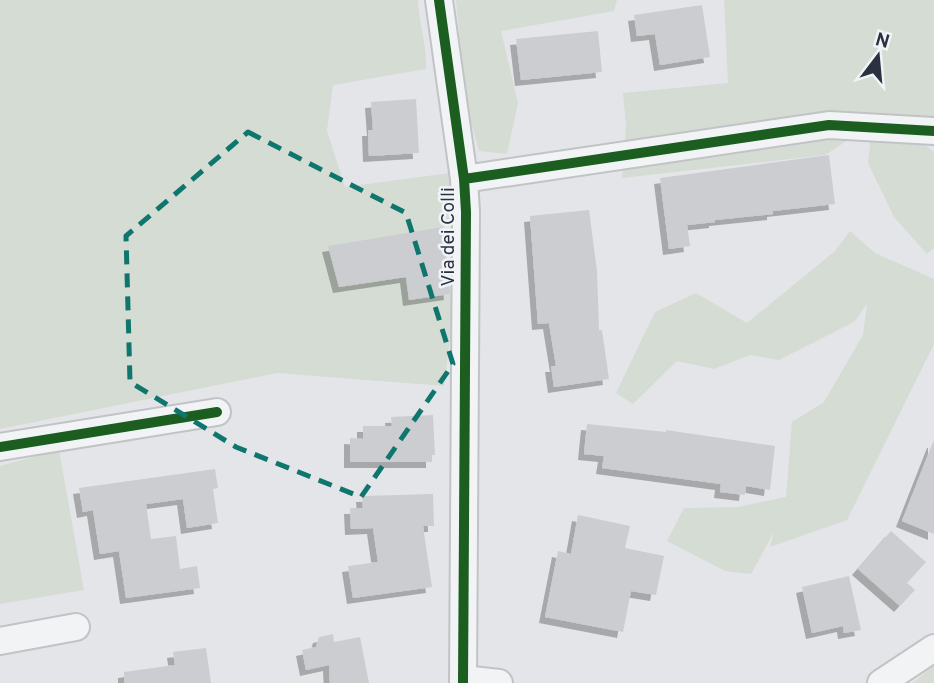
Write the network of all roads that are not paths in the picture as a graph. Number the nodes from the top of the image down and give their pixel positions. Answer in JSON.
{"nodes":[{"id":1,"x":439,"y":0,"type":"edge"},
{"id":2,"x":934,"y":131,"type":"edge"},
{"id":3,"x":464,"y":179,"type":"junction"},
{"id":4,"x":217,"y":412,"type":"dead end"},
{"id":5,"x":0,"y":447,"type":"edge"},
{"id":6,"x":76,"y":627,"type":"dead end"},
{"id":7,"x":0,"y":641,"type":"edge"},
{"id":8,"x":934,"y":648,"type":"edge"},
{"id":9,"x":463,"y":681,"type":"edge"},
{"id":10,"x":499,"y":683,"type":"edge"},
{"id":11,"x":881,"y":683,"type":"edge"}],
"edges":[{"from":1,"to":3,"type":"street"},
{"from":2,"to":3,"type":"street","name":"Via dei Colli"},
{"from":3,"to":9,"type":"street","name":"Via dei Colli"},
{"from":4,"to":5,"type":"street"},
{"from":6,"to":7,"type":"street"},
{"from":8,"to":11,"type":"street"},
{"from":9,"to":10,"type":"street"}]}
